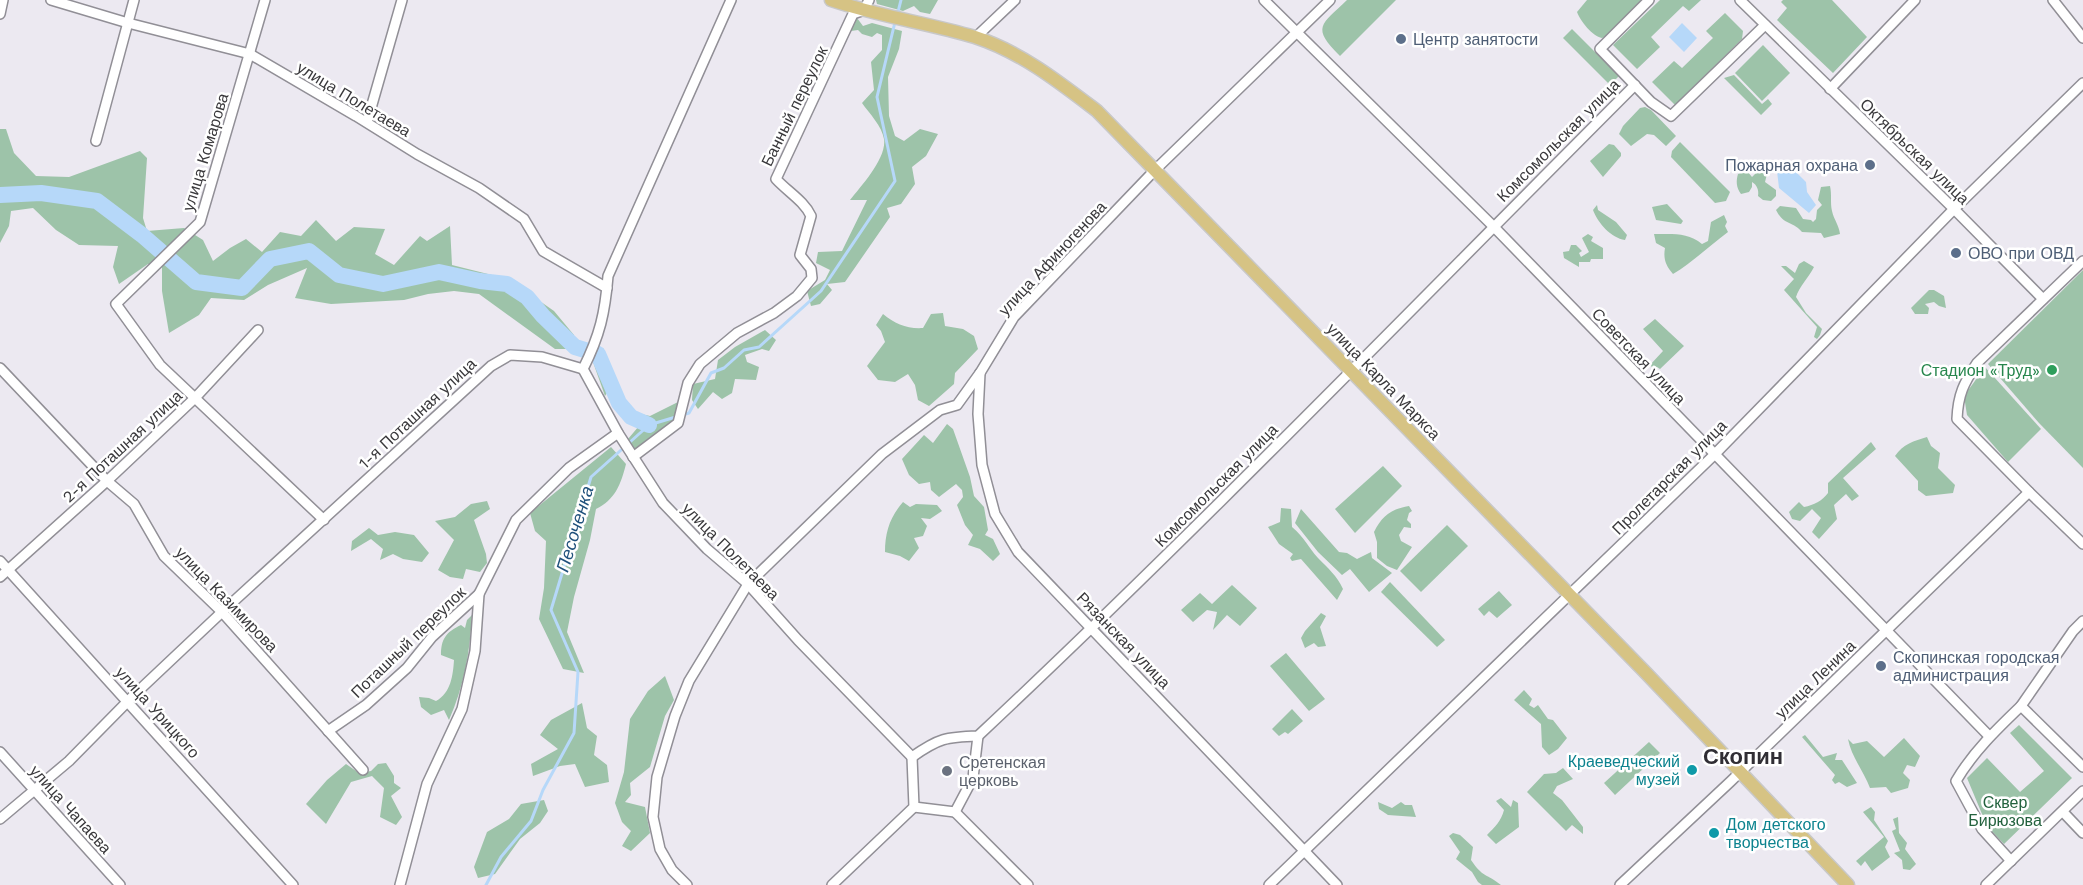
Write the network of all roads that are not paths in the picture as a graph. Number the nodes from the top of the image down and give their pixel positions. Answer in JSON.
{"nodes":[{"id":1,"x":3,"y":0,"type":"edge"},
{"id":2,"x":51,"y":0,"type":"edge"},
{"id":3,"x":134,"y":0,"type":"edge"},
{"id":4,"x":265,"y":0,"type":"edge"},
{"id":5,"x":402,"y":0,"type":"edge"},
{"id":6,"x":732,"y":0,"type":"edge"},
{"id":7,"x":831,"y":0,"type":"edge"},
{"id":8,"x":1015,"y":0,"type":"edge"},
{"id":9,"x":1264,"y":0,"type":"edge"},
{"id":10,"x":1330,"y":0,"type":"edge"},
{"id":11,"x":1649,"y":0,"type":"edge"},
{"id":12,"x":1740,"y":0,"type":"edge"},
{"id":13,"x":1915,"y":0,"type":"edge"},
{"id":14,"x":2053,"y":0,"type":"edge"},
{"id":15,"x":867,"y":5,"type":"edge"},
{"id":16,"x":0,"y":15,"type":"edge"},
{"id":17,"x":128,"y":22,"type":"junction"},
{"id":18,"x":1765,"y":25,"type":"junction"},
{"id":19,"x":1296,"y":32,"type":"junction"},
{"id":20,"x":975,"y":38,"type":"junction"},
{"id":21,"x":2083,"y":38,"type":"edge"},
{"id":22,"x":250,"y":54,"type":"junction"},
{"id":23,"x":2083,"y":83,"type":"edge"},
{"id":24,"x":1635,"y":85,"type":"junction"},
{"id":25,"x":1830,"y":89,"type":"junction"},
{"id":26,"x":367,"y":122,"type":"junction"},
{"id":27,"x":96,"y":141,"type":"dead end"},
{"id":28,"x":1154,"y":171,"type":"junction"},
{"id":29,"x":1954,"y":209,"type":"junction"},
{"id":30,"x":1493,"y":226,"type":"junction"},
{"id":31,"x":2083,"y":261,"type":"edge"},
{"id":32,"x":607,"y":288,"type":"junction"},
{"id":33,"x":2043,"y":299,"type":"junction"},
{"id":34,"x":258,"y":330,"type":"dead end"},
{"id":35,"x":0,"y":368,"type":"edge"},
{"id":36,"x":583,"y":369,"type":"junction"},
{"id":37,"x":1352,"y":371,"type":"junction"},
{"id":38,"x":980,"y":373,"type":"junction"},
{"id":39,"x":195,"y":398,"type":"junction"},
{"id":40,"x":618,"y":433,"type":"junction"},
{"id":41,"x":1714,"y":454,"type":"junction"},
{"id":42,"x":633,"y":457,"type":"junction"},
{"id":43,"x":107,"y":481,"type":"junction"},
{"id":44,"x":2028,"y":492,"type":"junction"},
{"id":45,"x":324,"y":520,"type":"junction"},
{"id":46,"x":2083,"y":544,"type":"edge"},
{"id":47,"x":0,"y":561,"type":"edge"},
{"id":48,"x":8,"y":570,"type":"junction"},
{"id":49,"x":0,"y":577,"type":"edge"},
{"id":50,"x":748,"y":584,"type":"junction"},
{"id":51,"x":479,"y":594,"type":"junction"},
{"id":52,"x":1570,"y":595,"type":"junction"},
{"id":53,"x":222,"y":612,"type":"junction"},
{"id":54,"x":2083,"y":621,"type":"edge"},
{"id":55,"x":1093,"y":628,"type":"junction"},
{"id":56,"x":1885,"y":632,"type":"junction"},
{"id":57,"x":128,"y":701,"type":"junction"},
{"id":58,"x":2021,"y":706,"type":"junction"},
{"id":59,"x":328,"y":731,"type":"junction"},
{"id":60,"x":978,"y":736,"type":"junction"},
{"id":61,"x":1989,"y":736,"type":"junction"},
{"id":62,"x":0,"y":752,"type":"edge"},
{"id":63,"x":912,"y":757,"type":"junction"},
{"id":64,"x":2083,"y":767,"type":"edge"},
{"id":65,"x":363,"y":770,"type":"dead end"},
{"id":66,"x":1740,"y":771,"type":"junction"},
{"id":67,"x":34,"y":790,"type":"junction"},
{"id":68,"x":2083,"y":791,"type":"edge"},
{"id":69,"x":914,"y":807,"type":"junction"},
{"id":70,"x":955,"y":812,"type":"junction"},
{"id":71,"x":2063,"y":812,"type":"junction"},
{"id":72,"x":0,"y":819,"type":"edge"},
{"id":73,"x":2083,"y":833,"type":"edge"},
{"id":74,"x":1304,"y":851,"type":"junction"},
{"id":75,"x":2011,"y":861,"type":"junction"},
{"id":76,"x":120,"y":885,"type":"edge"},
{"id":77,"x":293,"y":885,"type":"edge"},
{"id":78,"x":400,"y":885,"type":"edge"},
{"id":79,"x":687,"y":885,"type":"edge"},
{"id":80,"x":832,"y":885,"type":"edge"},
{"id":81,"x":1028,"y":885,"type":"edge"},
{"id":82,"x":1269,"y":885,"type":"edge"},
{"id":83,"x":1337,"y":885,"type":"edge"},
{"id":84,"x":1620,"y":885,"type":"edge"},
{"id":85,"x":1848,"y":885,"type":"edge"},
{"id":86,"x":1986,"y":885,"type":"edge"}],
"edges":[{"from":1,"to":16,"type":"street"},
{"from":2,"to":17,"type":"street","name":"улица Полетаева"},
{"from":3,"to":17,"type":"street"},
{"from":4,"to":22,"type":"street","name":"улица Комарова"},
{"from":5,"to":26,"type":"street"},
{"from":6,"to":32,"type":"street"},
{"from":7,"to":15,"type":"main road","name":"улица Карла Маркса"},
{"from":8,"to":20,"type":"street"},
{"from":9,"to":19,"type":"street","name":"Советская улица"},
{"from":10,"to":19,"type":"street","name":"улица Афиногенова"},
{"from":11,"to":24,"type":"street"},
{"from":12,"to":18,"type":"street","name":"Октябрьская улица"},
{"from":13,"to":25,"type":"street"},
{"from":14,"to":21,"type":"street"},
{"from":15,"to":20,"type":"main road","name":"улица Карла Маркса"},
{"from":15,"to":42,"type":"street","name":"Банный переулок"},
{"from":17,"to":22,"type":"street","name":"улица Полетаева"},
{"from":17,"to":27,"type":"street"},
{"from":18,"to":24,"type":"street"},
{"from":18,"to":25,"type":"street","name":"Октябрьская улица"},
{"from":19,"to":28,"type":"street","name":"улица Афиногенова"},
{"from":19,"to":30,"type":"street","name":"Советская улица"},
{"from":20,"to":28,"type":"main road","name":"улица Карла Маркса"},
{"from":22,"to":26,"type":"street","name":"улица Полетаева"},
{"from":22,"to":39,"type":"street","name":"улица Комарова"},
{"from":23,"to":29,"type":"street","name":"Пролетарская улица"},
{"from":24,"to":30,"type":"street","name":"Комсомольская улица"},
{"from":25,"to":29,"type":"street","name":"Октябрьская улица"},
{"from":26,"to":32,"type":"street","name":"улица Полетаева"},
{"from":28,"to":37,"type":"main road","name":"улица Карла Маркса"},
{"from":28,"to":38,"type":"street","name":"улица Афиногенова"},
{"from":29,"to":33,"type":"street","name":"Октябрьская улица"},
{"from":29,"to":41,"type":"street","name":"Пролетарская улица"},
{"from":30,"to":37,"type":"street","name":"Комсомольская улица"},
{"from":30,"to":41,"type":"street","name":"Советская улица"},
{"from":31,"to":33,"type":"street"},
{"from":32,"to":36,"type":"street"},
{"from":33,"to":44,"type":"street"},
{"from":34,"to":39,"type":"street","name":"2-я Поташная улица"},
{"from":35,"to":43,"type":"street","name":"улица Казимирова"},
{"from":36,"to":40,"type":"street","name":"улица Полетаева"},
{"from":36,"to":45,"type":"street","name":"1-я Поташная улица"},
{"from":37,"to":52,"type":"main road","name":"улица Карла Маркса"},
{"from":37,"to":55,"type":"street","name":"Комсомольская улица"},
{"from":38,"to":50,"type":"street","name":"улица Афиногенова"},
{"from":38,"to":55,"type":"street","name":"Рязанская улица"},
{"from":39,"to":43,"type":"street","name":"2-я Поташная улица"},
{"from":39,"to":45,"type":"street","name":"улица Комарова"},
{"from":40,"to":42,"type":"street","name":"улица Полетаева"},
{"from":40,"to":51,"type":"street"},
{"from":41,"to":52,"type":"street","name":"Пролетарская улица"},
{"from":41,"to":56,"type":"street","name":"Советская улица"},
{"from":42,"to":50,"type":"street","name":"улица Полетаева"},
{"from":43,"to":48,"type":"street","name":"2-я Поташная улица"},
{"from":43,"to":53,"type":"street","name":"улица Казимирова"},
{"from":44,"to":46,"type":"street"},
{"from":44,"to":56,"type":"street","name":"улица Ленина"},
{"from":45,"to":53,"type":"street","name":"1-я Поташная улица"},
{"from":47,"to":48,"type":"street","name":"улица Урицкого"},
{"from":48,"to":49,"type":"street","name":"2-я Поташная улица"},
{"from":48,"to":57,"type":"street","name":"улица Урицкого"},
{"from":50,"to":63,"type":"street","name":"улица Полетаева"},
{"from":50,"to":79,"type":"street","name":"улица Афиногенова"},
{"from":51,"to":59,"type":"street","name":"Поташный переулок"},
{"from":51,"to":78,"type":"street"},
{"from":52,"to":66,"type":"main road","name":"улица Карла Маркса"},
{"from":52,"to":74,"type":"street","name":"Пролетарская улица"},
{"from":53,"to":57,"type":"street","name":"1-я Поташная улица"},
{"from":53,"to":59,"type":"street","name":"улица Казимирова"},
{"from":54,"to":58,"type":"street"},
{"from":55,"to":60,"type":"street","name":"Комсомольская улица"},
{"from":55,"to":74,"type":"street","name":"Рязанская улица"},
{"from":56,"to":61,"type":"street","name":"Советская улица"},
{"from":56,"to":66,"type":"street","name":"улица Ленина"},
{"from":57,"to":67,"type":"street","name":"1-я Поташная улица"},
{"from":57,"to":77,"type":"street","name":"улица Урицкого"},
{"from":58,"to":61,"type":"street"},
{"from":58,"to":64,"type":"street"},
{"from":59,"to":65,"type":"street","name":"улица Казимирова"},
{"from":60,"to":63,"type":"street"},
{"from":60,"to":70,"type":"street"},
{"from":61,"to":75,"type":"street"},
{"from":62,"to":67,"type":"street","name":"улица Чапаева"},
{"from":63,"to":69,"type":"street"},
{"from":66,"to":84,"type":"street","name":"улица Ленина"},
{"from":66,"to":85,"type":"main road","name":"улица Карла Маркса"},
{"from":67,"to":72,"type":"street","name":"1-я Поташная улица"},
{"from":67,"to":76,"type":"street","name":"улица Чапаева"},
{"from":68,"to":71,"type":"street"},
{"from":69,"to":70,"type":"street"},
{"from":69,"to":80,"type":"street"},
{"from":70,"to":81,"type":"street"},
{"from":71,"to":73,"type":"street"},
{"from":71,"to":75,"type":"street"},
{"from":74,"to":82,"type":"street","name":"Пролетарская улица"},
{"from":74,"to":83,"type":"street","name":"Рязанская улица"},
{"from":75,"to":86,"type":"street"}]}
